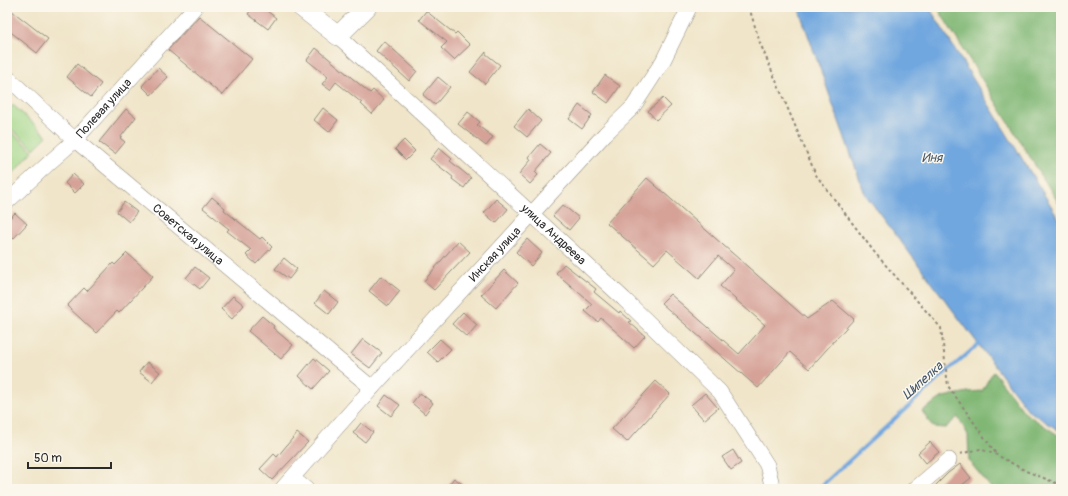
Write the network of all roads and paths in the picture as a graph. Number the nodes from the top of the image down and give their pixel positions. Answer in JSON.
{"nodes":[{"id":1,"x":195,"y":7,"type":"edge"},
{"id":2,"x":301,"y":7,"type":"edge"},
{"id":3,"x":367,"y":7,"type":"edge"},
{"id":4,"x":688,"y":7,"type":"edge"},
{"id":5,"x":748,"y":7,"type":"edge"},
{"id":6,"x":338,"y":36,"type":"junction"},
{"id":7,"x":7,"y":77,"type":"edge"},
{"id":8,"x":75,"y":140,"type":"junction"},
{"id":9,"x":7,"y":202,"type":"edge"},
{"id":10,"x":532,"y":214,"type":"junction"},
{"id":11,"x":372,"y":388,"type":"junction"},
{"id":12,"x":997,"y":455,"type":"junction"},
{"id":13,"x":949,"y":460,"type":"joint"},
{"id":14,"x":287,"y":484,"type":"edge"},
{"id":15,"x":1061,"y":485,"type":"edge"},
{"id":16,"x":306,"y":489,"type":"edge"},
{"id":17,"x":773,"y":489,"type":"edge"},
{"id":18,"x":915,"y":489,"type":"edge"}],
"edges":[{"from":1,"to":8,"type":"street","name":"Полевая улица"},
{"from":2,"to":6,"type":"main road","name":"улица Андреева"},
{"from":3,"to":6,"type":"main road"},
{"from":4,"to":10,"type":"street","name":"Инская улица"},
{"from":5,"to":12,"type":"path"},
{"from":6,"to":10,"type":"street","name":"улица Андреева"},
{"from":7,"to":8,"type":"street","name":"Советская улица"},
{"from":8,"to":9,"type":"street","name":"Полевая улица"},
{"from":8,"to":11,"type":"street","name":"Советская улица"},
{"from":10,"to":11,"type":"street","name":"Инская улица"},
{"from":10,"to":17,"type":"street","name":"улица Андреева"},
{"from":11,"to":14,"type":"street","name":"Инская улица"},
{"from":12,"to":13,"type":"path"},
{"from":12,"to":15,"type":"path"},
{"from":13,"to":18,"type":"street"},
{"from":14,"to":16,"type":"street"}]}
